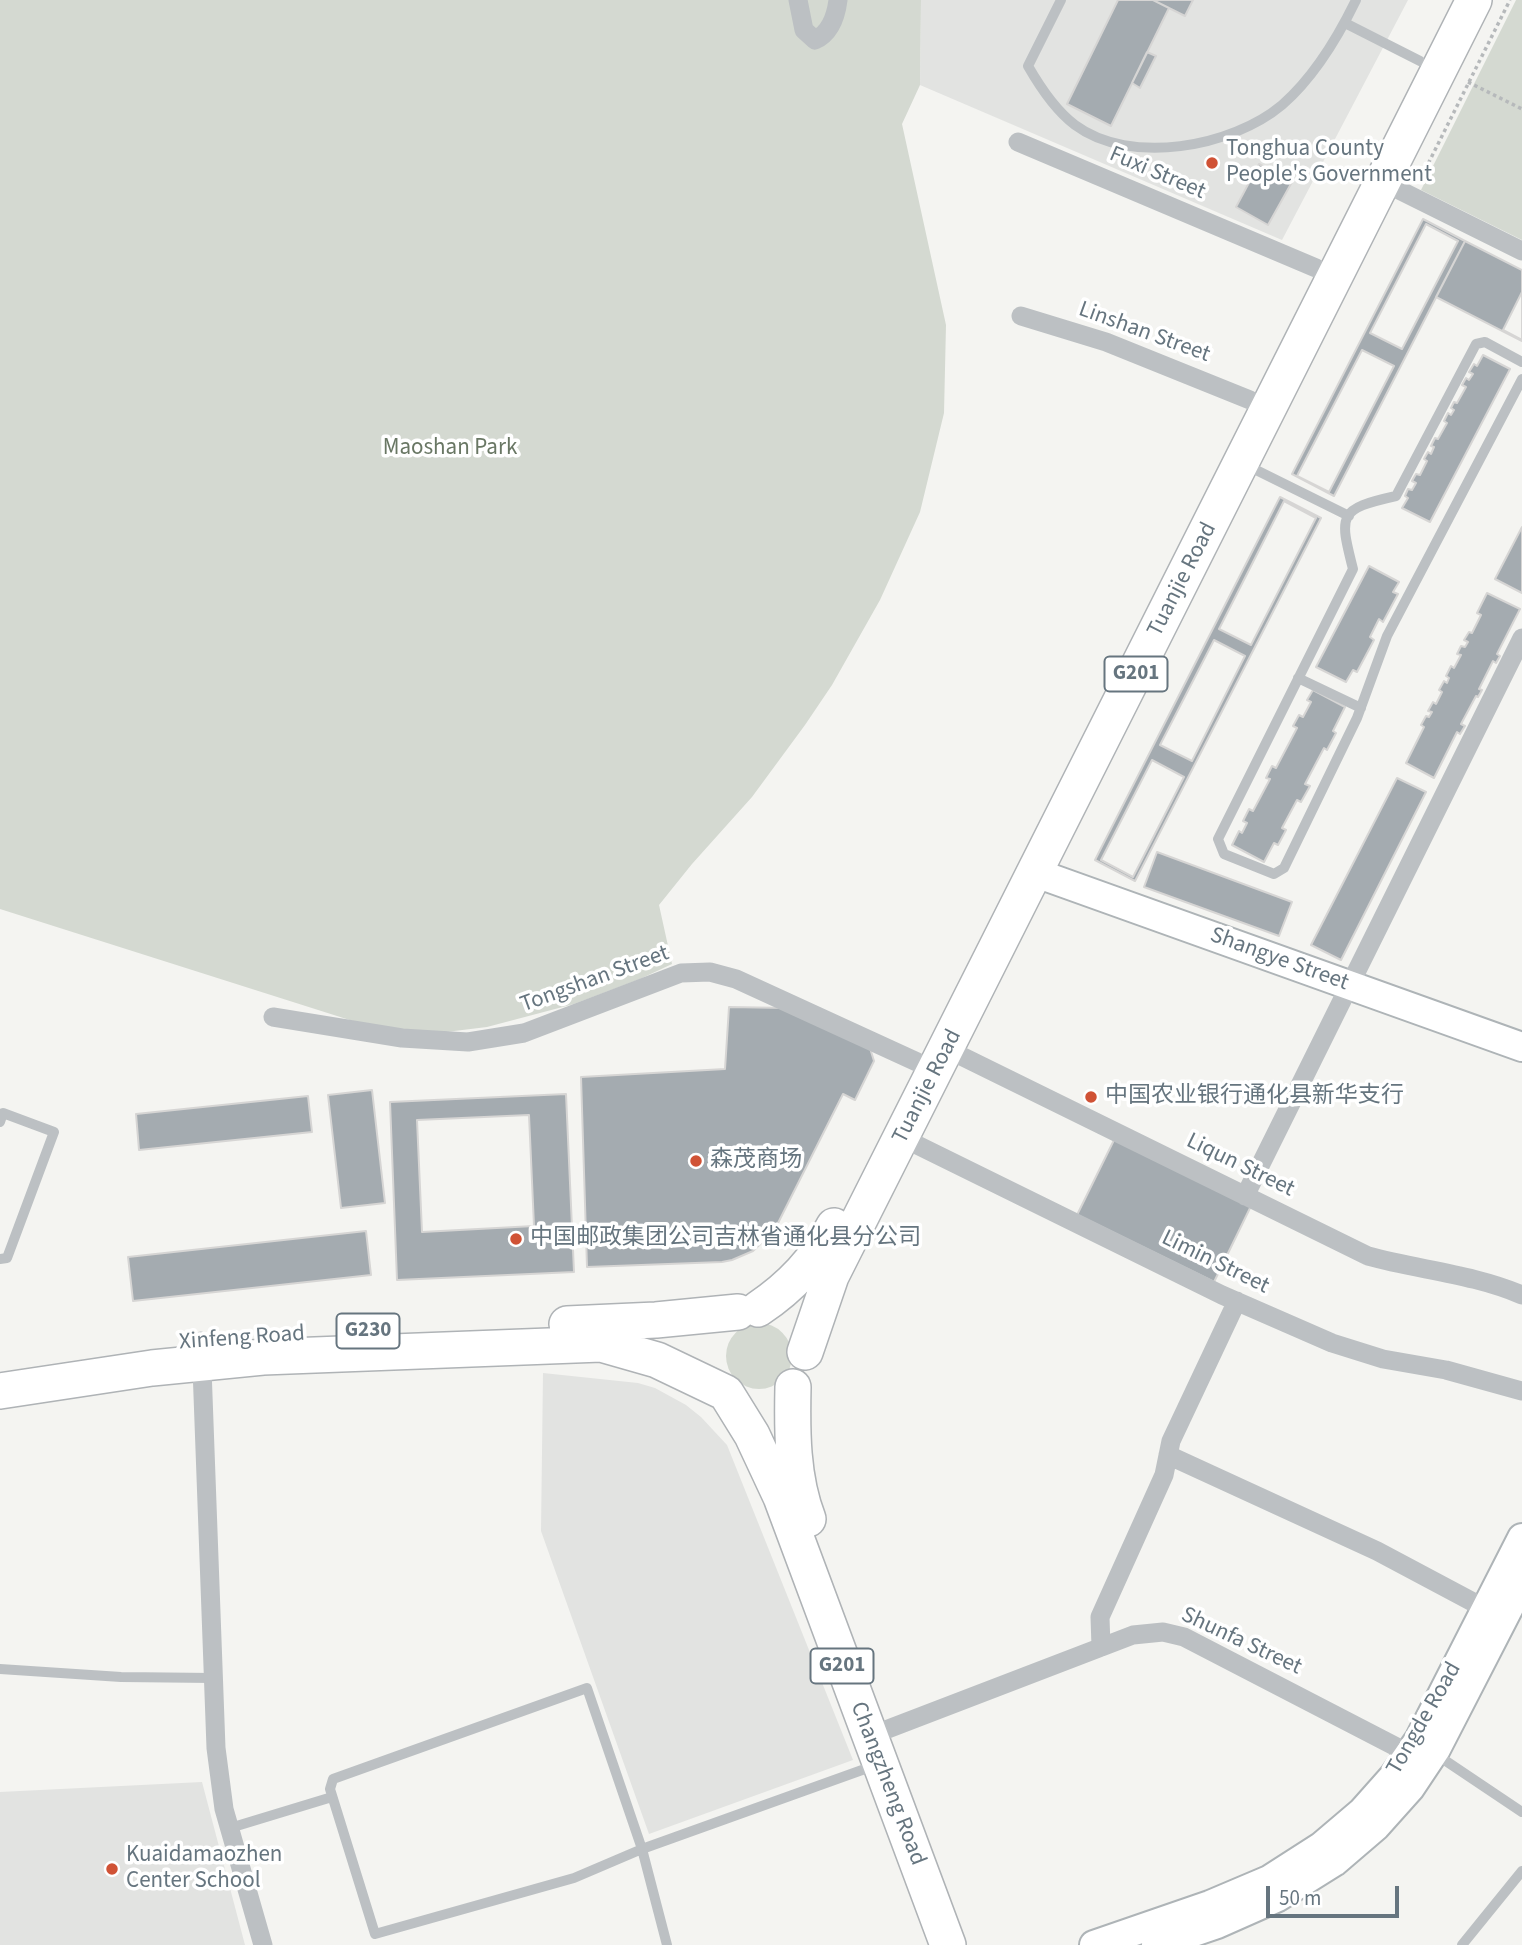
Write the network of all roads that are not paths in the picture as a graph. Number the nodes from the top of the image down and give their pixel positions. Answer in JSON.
{"nodes":[{"id":1,"x":798,"y":0,"type":"edge"},
{"id":2,"x":838,"y":0,"type":"edge"},
{"id":3,"x":1061,"y":0,"type":"edge"},
{"id":4,"x":1356,"y":0,"type":"edge"},
{"id":5,"x":1451,"y":0,"type":"edge"},
{"id":6,"x":1475,"y":0,"type":"edge"},
{"id":7,"x":1345,"y":23,"type":"junction"},
{"id":8,"x":1420,"y":61,"type":"junction"},
{"id":9,"x":1018,"y":142,"type":"dead end"},
{"id":10,"x":1397,"y":189,"type":"junction"},
{"id":11,"x":1522,"y":251,"type":"edge"},
{"id":12,"x":1316,"y":268,"type":"junction"},
{"id":13,"x":1021,"y":316,"type":"dead end"},
{"id":14,"x":1522,"y":362,"type":"edge"},
{"id":15,"x":1522,"y":379,"type":"edge"},
{"id":16,"x":1250,"y":400,"type":"junction"},
{"id":17,"x":1242,"y":463,"type":"junction"},
{"id":18,"x":1349,"y":516,"type":"junction"},
{"id":19,"x":1522,"y":638,"type":"edge"},
{"id":20,"x":1298,"y":678,"type":"junction"},
{"id":21,"x":1361,"y":708,"type":"junction"},
{"id":22,"x":1036,"y":873,"type":"junction"},
{"id":23,"x":1350,"y":986,"type":"junction"},
{"id":24,"x":273,"y":1017,"type":"dead end"},
{"id":25,"x":1522,"y":1047,"type":"edge"},
{"id":26,"x":932,"y":1055,"type":"junction"},
{"id":27,"x":0,"y":1122,"type":"edge"},
{"id":28,"x":903,"y":1138,"type":"junction"},
{"id":29,"x":1245,"y":1196,"type":"junction"},
{"id":30,"x":0,"y":1259,"type":"edge"},
{"id":31,"x":1522,"y":1295,"type":"edge"},
{"id":32,"x":1237,"y":1301,"type":"junction"},
{"id":33,"x":748,"y":1310,"type":"junction"},
{"id":34,"x":201,"y":1352,"type":"junction"},
{"id":35,"x":804,"y":1352,"type":"junction"},
{"id":36,"x":0,"y":1369,"type":"edge"},
{"id":37,"x":793,"y":1387,"type":"junction"},
{"id":38,"x":0,"y":1391,"type":"edge"},
{"id":39,"x":1522,"y":1391,"type":"edge"},
{"id":40,"x":726,"y":1393,"type":"junction"},
{"id":41,"x":1168,"y":1455,"type":"junction"},
{"id":42,"x":1522,"y":1538,"type":"edge"},
{"id":43,"x":1521,"y":1584,"type":"edge"},
{"id":44,"x":1486,"y":1609,"type":"junction"},
{"id":45,"x":1101,"y":1647,"type":"junction"},
{"id":46,"x":0,"y":1669,"type":"edge"},
{"id":47,"x":213,"y":1678,"type":"junction"},
{"id":48,"x":888,"y":1729,"type":"junction"},
{"id":49,"x":1422,"y":1753,"type":"junction"},
{"id":50,"x":879,"y":1764,"type":"junction"},
{"id":51,"x":332,"y":1797,"type":"junction"},
{"id":52,"x":1522,"y":1812,"type":"edge"},
{"id":53,"x":230,"y":1828,"type":"junction"},
{"id":54,"x":642,"y":1849,"type":"junction"},
{"id":55,"x":1522,"y":1871,"type":"edge"},
{"id":56,"x":263,"y":1945,"type":"edge"},
{"id":57,"x":667,"y":1945,"type":"edge"},
{"id":58,"x":948,"y":1945,"type":"edge"},
{"id":59,"x":969,"y":1945,"type":"edge"},
{"id":60,"x":1094,"y":1945,"type":"edge"},
{"id":61,"x":1156,"y":1945,"type":"edge"},
{"id":62,"x":1462,"y":1945,"type":"edge"}],
"edges":[{"from":1,"to":2,"type":"street"},
{"from":3,"to":7,"type":"lane"},
{"from":4,"to":7,"type":"lane"},
{"from":5,"to":8,"type":"highway","name":"Tuanjie Road","number":"G201"},
{"from":6,"to":10,"type":"highway","name":"Tuanjie Road","number":"G201"},
{"from":7,"to":8,"type":"lane"},
{"from":8,"to":12,"type":"highway","name":"Tuanjie Road","number":"G201"},
{"from":9,"to":12,"type":"street","name":"Fuxi Street"},
{"from":10,"to":11,"type":"street"},
{"from":10,"to":17,"type":"highway","name":"Tuanjie Road","number":"G201"},
{"from":12,"to":16,"type":"highway","name":"Tuanjie Road","number":"G201"},
{"from":13,"to":16,"type":"street","name":"Linshan Street"},
{"from":14,"to":18,"type":"lane"},
{"from":15,"to":21,"type":"lane"},
{"from":16,"to":26,"type":"highway","name":"Tuanjie Road","number":"G201"},
{"from":17,"to":18,"type":"lane"},
{"from":17,"to":22,"type":"highway","name":"Tuanjie Road","number":"G201"},
{"from":18,"to":20,"type":"lane"},
{"from":19,"to":23,"type":"street"},
{"from":20,"to":21,"type":"lane"},
{"from":20,"to":21,"type":"lane"},
{"from":22,"to":23,"type":"main road","name":"Shangye Street"},
{"from":22,"to":26,"type":"highway","name":"Tuanjie Road","number":"G201"},
{"from":23,"to":25,"type":"main road","name":"Shangye Street"},
{"from":23,"to":29,"type":"street"},
{"from":24,"to":26,"type":"street","name":"Tongshan Street"},
{"from":26,"to":28,"type":"highway","name":"Tuanjie Road","number":"G201"},
{"from":26,"to":29,"type":"street","name":"Liqun Street"},
{"from":26,"to":33,"type":"highway","name":"Tuanjie Road","number":"G201"},
{"from":27,"to":30,"type":"lane"},
{"from":28,"to":32,"type":"street","name":"Limin Street"},
{"from":28,"to":35,"type":"highway","name":"Tuanjie Road","number":"G201"},
{"from":29,"to":31,"type":"street","name":"Liqun Street"},
{"from":32,"to":39,"type":"street","name":"Limin Street"},
{"from":32,"to":41,"type":"street"},
{"from":33,"to":34,"type":"highway","name":"Xinfeng Road","number":"G230"},
{"from":33,"to":35,"type":"highway"},
{"from":33,"to":40,"type":"highway"},
{"from":34,"to":36,"type":"highway","name":"Xinfeng Road","number":"G230"},
{"from":34,"to":38,"type":"highway","name":"Xinfeng Road","number":"G230"},
{"from":34,"to":40,"type":"highway","name":"Xinfeng Road","number":"G230"},
{"from":34,"to":47,"type":"street"},
{"from":35,"to":37,"type":"highway"},
{"from":37,"to":40,"type":"highway"},
{"from":37,"to":48,"type":"highway","name":"Changzheng Road","number":"G201"},
{"from":40,"to":50,"type":"highway","name":"Changzheng Road","number":"G201"},
{"from":41,"to":44,"type":"street"},
{"from":41,"to":45,"type":"street"},
{"from":42,"to":44,"type":"main road","name":"Tongde Road"},
{"from":43,"to":49,"type":"main road","name":"Tongde Road"},
{"from":44,"to":49,"type":"main road","name":"Tongde Road"},
{"from":45,"to":48,"type":"street","name":"Shunfa Street"},
{"from":45,"to":49,"type":"street","name":"Shunfa Street"},
{"from":46,"to":47,"type":"lane"},
{"from":47,"to":53,"type":"street"},
{"from":48,"to":59,"type":"highway","name":"Changzheng Road","number":"G201"},
{"from":49,"to":52,"type":"lane"},
{"from":49,"to":60,"type":"main road","name":"Tongde Road"},
{"from":49,"to":61,"type":"main road","name":"Tongde Road"},
{"from":50,"to":54,"type":"lane"},
{"from":50,"to":58,"type":"highway","name":"Changzheng Road","number":"G201"},
{"from":51,"to":53,"type":"lane"},
{"from":51,"to":54,"type":"lane"},
{"from":51,"to":54,"type":"lane"},
{"from":53,"to":56,"type":"street"},
{"from":54,"to":57,"type":"lane"},
{"from":55,"to":62,"type":"lane"}]}
